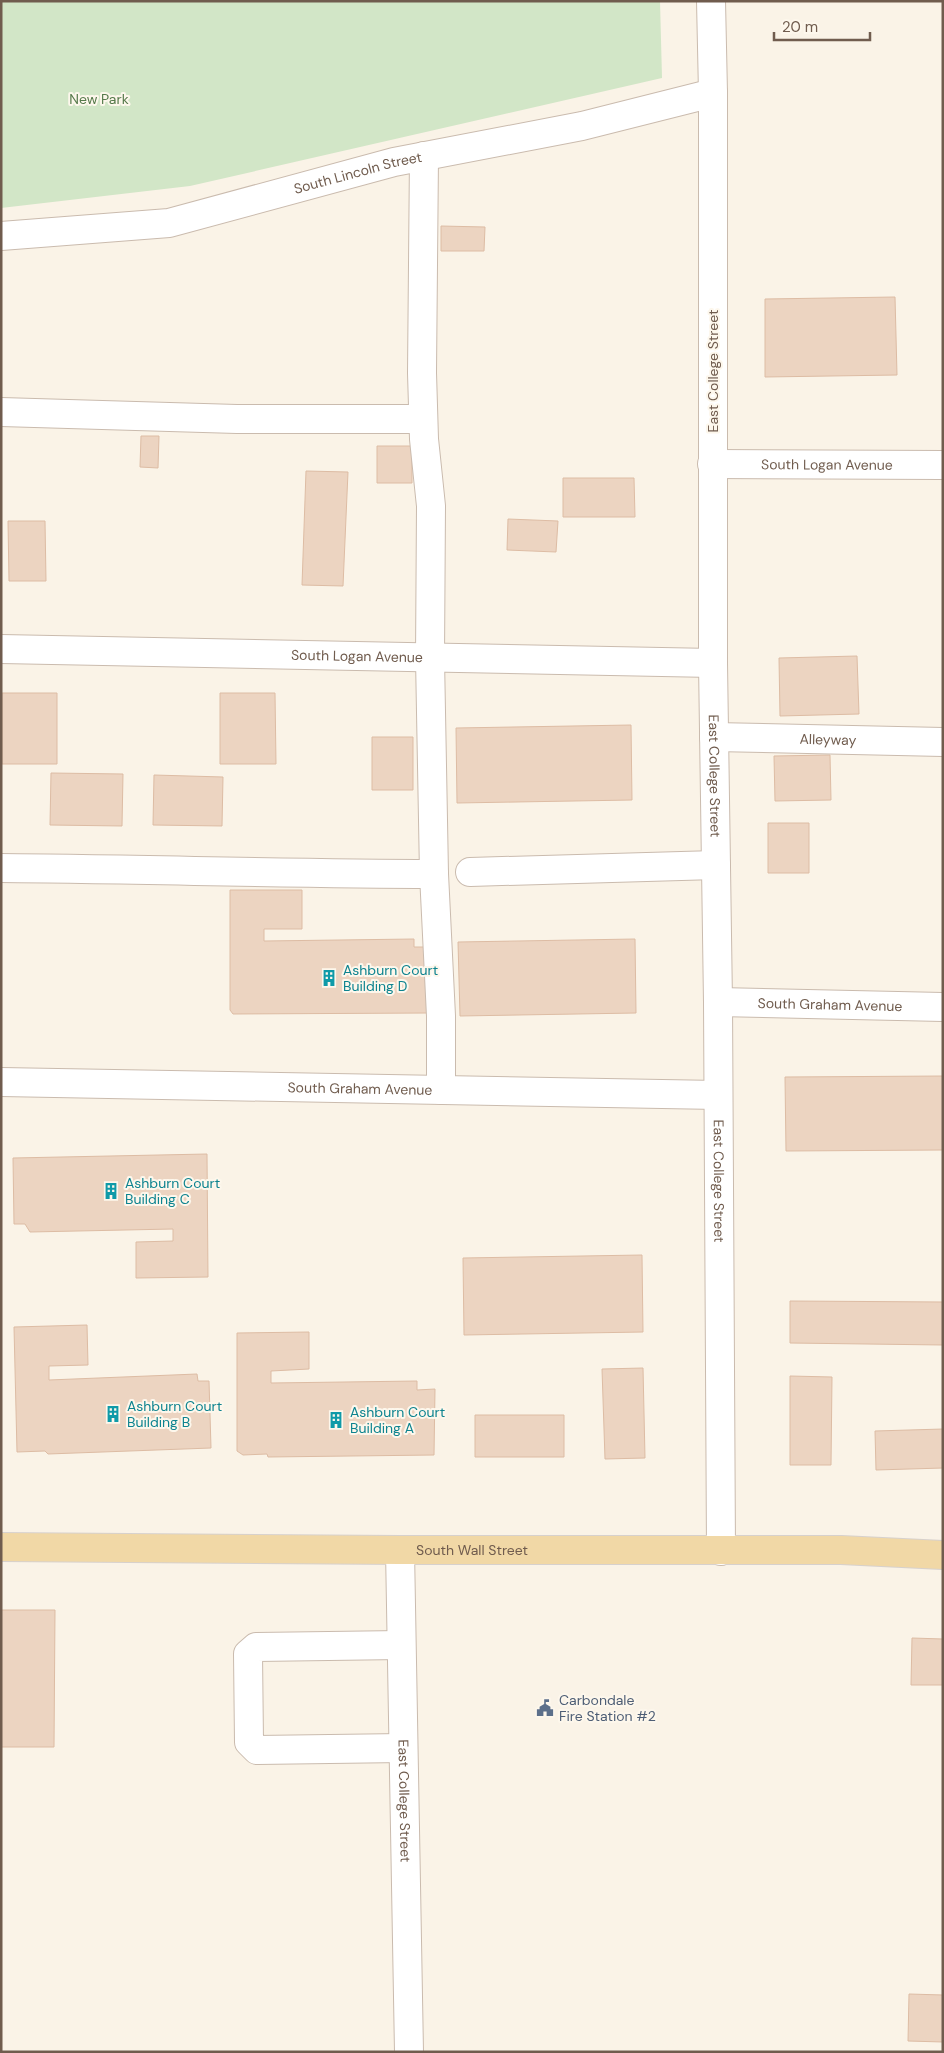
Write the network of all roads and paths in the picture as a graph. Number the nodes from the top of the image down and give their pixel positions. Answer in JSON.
{"nodes":[{"id":1,"x":711,"y":1,"type":"edge"},
{"id":2,"x":713,"y":93,"type":"junction"},
{"id":3,"x":424,"y":156,"type":"junction"},
{"id":4,"x":1,"y":236,"type":"edge"},
{"id":5,"x":1,"y":412,"type":"edge"},
{"id":6,"x":423,"y":419,"type":"junction"},
{"id":7,"x":712,"y":464,"type":"junction"},
{"id":8,"x":943,"y":465,"type":"edge"},
{"id":9,"x":1,"y":649,"type":"edge"},
{"id":10,"x":430,"y":658,"type":"junction"},
{"id":11,"x":713,"y":663,"type":"junction"},
{"id":12,"x":714,"y":737,"type":"junction"},
{"id":13,"x":943,"y":742,"type":"edge"},
{"id":14,"x":716,"y":865,"type":"junction"},
{"id":15,"x":1,"y":868,"type":"edge"},
{"id":16,"x":470,"y":872,"type":"dead end"},
{"id":17,"x":434,"y":874,"type":"junction"},
{"id":18,"x":718,"y":1002,"type":"junction"},
{"id":19,"x":943,"y":1007,"type":"edge"},
{"id":20,"x":1,"y":1082,"type":"edge"},
{"id":21,"x":441,"y":1090,"type":"junction"},
{"id":22,"x":718,"y":1095,"type":"junction"},
{"id":23,"x":1,"y":1547,"type":"edge"},
{"id":24,"x":400,"y":1550,"type":"junction"},
{"id":25,"x":721,"y":1552,"type":"junction"},
{"id":26,"x":943,"y":1554,"type":"edge"},
{"id":27,"x":401,"y":1645,"type":"junction"},
{"id":28,"x":403,"y":1748,"type":"junction"},
{"id":29,"x":409,"y":2052,"type":"edge"}],
"edges":[{"from":1,"to":2,"type":"street","name":"East College Street"},
{"from":2,"to":3,"type":"street","name":"South Lincoln Street"},
{"from":2,"to":7,"type":"street","name":"East College Street"},
{"from":3,"to":4,"type":"street","name":"South Lincoln Street"},
{"from":3,"to":6,"type":"street"},
{"from":5,"to":6,"type":"street"},
{"from":6,"to":10,"type":"street"},
{"from":7,"to":8,"type":"street","name":"South Logan Avenue"},
{"from":7,"to":11,"type":"street","name":"East College Street"},
{"from":9,"to":10,"type":"street","name":"South Logan Avenue"},
{"from":10,"to":11,"type":"street","name":"South Logan Avenue"},
{"from":10,"to":17,"type":"street"},
{"from":11,"to":12,"type":"street","name":"East College Street"},
{"from":12,"to":13,"type":"street","name":"Alleyway"},
{"from":12,"to":14,"type":"street","name":"East College Street"},
{"from":14,"to":16,"type":"street"},
{"from":14,"to":18,"type":"street","name":"East College Street"},
{"from":15,"to":17,"type":"street"},
{"from":17,"to":21,"type":"street"},
{"from":18,"to":19,"type":"street","name":"South Graham Avenue"},
{"from":18,"to":22,"type":"street","name":"East College Street"},
{"from":20,"to":21,"type":"street","name":"South Graham Avenue"},
{"from":21,"to":22,"type":"street","name":"South Graham Avenue"},
{"from":22,"to":25,"type":"street","name":"East College Street"},
{"from":23,"to":24,"type":"main road","name":"South Wall Street"},
{"from":24,"to":25,"type":"main road","name":"South Wall Street"},
{"from":24,"to":27,"type":"street","name":"East College Street"},
{"from":25,"to":26,"type":"main road","name":"South Wall Street"},
{"from":27,"to":28,"type":"street","name":"East College Street"},
{"from":27,"to":28,"type":"street"},
{"from":28,"to":29,"type":"street","name":"East College Street"}]}
